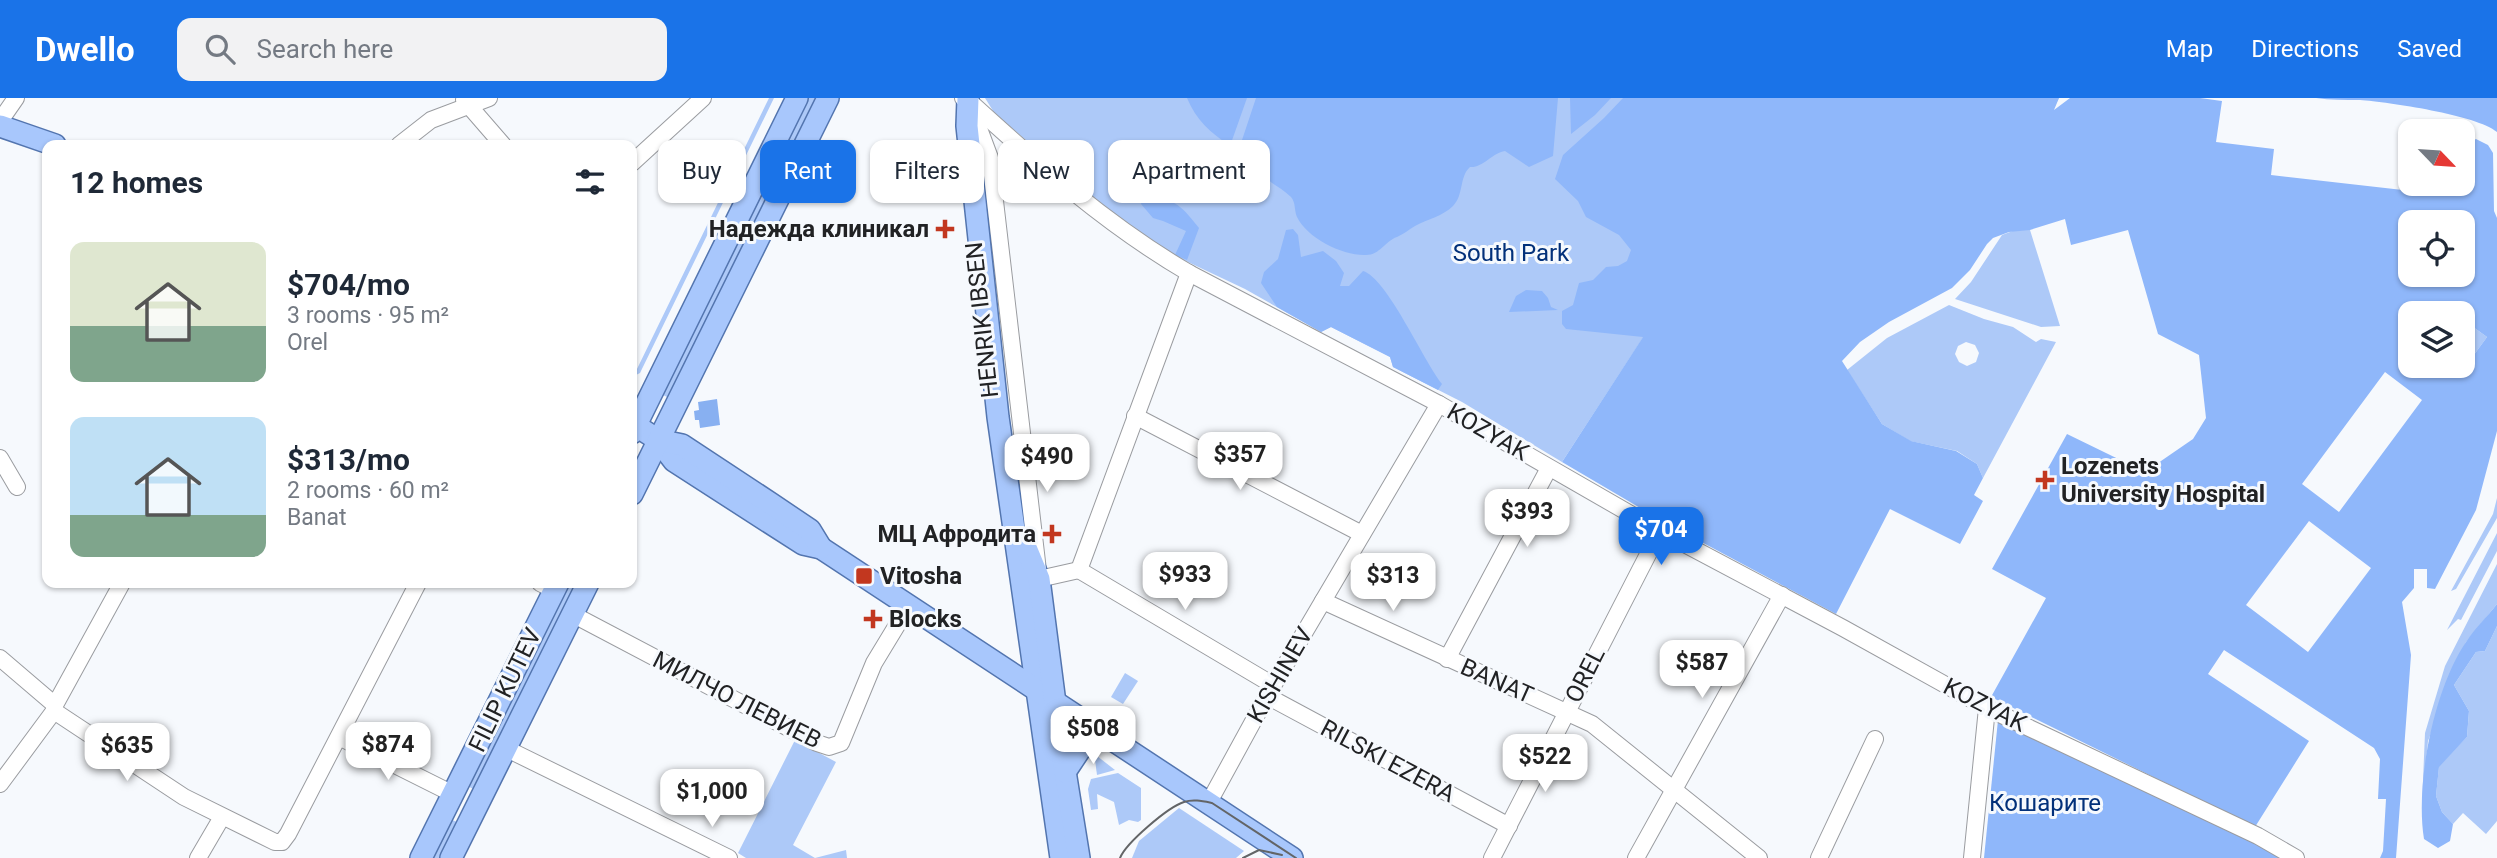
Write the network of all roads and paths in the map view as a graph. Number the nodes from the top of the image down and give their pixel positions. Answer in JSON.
{"nodes":[{"id":1,"x":16,"y":98,"type":"edge"},
{"id":2,"x":489,"y":98,"type":"edge"},
{"id":3,"x":703,"y":98,"type":"edge"},
{"id":4,"x":797,"y":98,"type":"edge"},
{"id":5,"x":828,"y":98,"type":"edge"},
{"id":6,"x":967,"y":99,"type":"edge"},
{"id":7,"x":466,"y":102,"type":"edge"},
{"id":8,"x":0,"y":121,"type":"edge"},
{"id":9,"x":0,"y":126,"type":"edge"},
{"id":10,"x":405,"y":140,"type":"edge"},
{"id":11,"x":499,"y":140,"type":"edge"},
{"id":12,"x":42,"y":141,"type":"edge"},
{"id":13,"x":637,"y":158,"type":"edge"},
{"id":14,"x":1189,"y":274,"type":"junction"},
{"id":15,"x":1439,"y":404,"type":"junction"},
{"id":16,"x":1135,"y":416,"type":"junction"},
{"id":17,"x":637,"y":419,"type":"edge"},
{"id":18,"x":637,"y":429,"type":"edge"},
{"id":19,"x":658,"y":440,"type":"junction"},
{"id":20,"x":0,"y":458,"type":"edge"},
{"id":21,"x":1549,"y":468,"type":"junction"},
{"id":22,"x":637,"y":484,"type":"edge"},
{"id":23,"x":17,"y":487,"type":"dead end"},
{"id":24,"x":1660,"y":531,"type":"junction"},
{"id":25,"x":1014,"y":534,"type":"junction"},
{"id":26,"x":1362,"y":534,"type":"junction"},
{"id":27,"x":1079,"y":570,"type":"junction"},
{"id":28,"x":1039,"y":579,"type":"junction"},
{"id":29,"x":119,"y":588,"type":"edge"},
{"id":30,"x":415,"y":588,"type":"edge"},
{"id":31,"x":549,"y":588,"type":"edge"},
{"id":32,"x":585,"y":588,"type":"edge"},
{"id":33,"x":1782,"y":595,"type":"junction"},
{"id":34,"x":1322,"y":601,"type":"junction"},
{"id":35,"x":908,"y":607,"type":"junction"},
{"id":36,"x":572,"y":614,"type":"junction"},
{"id":37,"x":0,"y":658,"type":"edge"},
{"id":38,"x":1447,"y":659,"type":"junction"},
{"id":39,"x":1270,"y":690,"type":"junction"},
{"id":40,"x":1035,"y":691,"type":"junction"},
{"id":41,"x":1055,"y":704,"type":"junction"},
{"id":42,"x":54,"y":708,"type":"junction"},
{"id":43,"x":1987,"y":708,"type":"junction"},
{"id":44,"x":1566,"y":712,"type":"junction"},
{"id":45,"x":339,"y":737,"type":"junction"},
{"id":46,"x":1107,"y":738,"type":"junction"},
{"id":47,"x":1875,"y":739,"type":"dead end"},
{"id":48,"x":505,"y":748,"type":"junction"},
{"id":49,"x":1065,"y":772,"type":"junction"},
{"id":50,"x":0,"y":784,"type":"edge"},
{"id":51,"x":1673,"y":789,"type":"junction"},
{"id":52,"x":453,"y":794,"type":"junction"},
{"id":53,"x":1208,"y":804,"type":"junction"},
{"id":54,"x":222,"y":817,"type":"junction"},
{"id":55,"x":1509,"y":825,"type":"junction"},
{"id":56,"x":198,"y":858,"type":"edge"},
{"id":57,"x":421,"y":858,"type":"edge"},
{"id":58,"x":451,"y":858,"type":"edge"},
{"id":59,"x":729,"y":858,"type":"edge"},
{"id":60,"x":1061,"y":858,"type":"edge"},
{"id":61,"x":1079,"y":858,"type":"edge"},
{"id":62,"x":1292,"y":858,"type":"edge"},
{"id":63,"x":1492,"y":858,"type":"edge"},
{"id":64,"x":1636,"y":858,"type":"edge"},
{"id":65,"x":1759,"y":858,"type":"edge"},
{"id":66,"x":1819,"y":858,"type":"edge"},
{"id":67,"x":1972,"y":858,"type":"edge"},
{"id":68,"x":2296,"y":858,"type":"edge"}],
"edges":[{"from":1,"to":8,"type":"street"},
{"from":2,"to":7,"type":"street"},
{"from":3,"to":13,"type":"street"},
{"from":4,"to":17,"type":"main road"},
{"from":5,"to":19,"type":"main road"},
{"from":6,"to":14,"type":"street","name":"KOZYAK"},
{"from":6,"to":25,"type":"main road","name":"HENRIK IBSEN"},
{"from":6,"to":28,"type":"street","name":"HENRIK IBSEN"},
{"from":7,"to":10,"type":"street"},
{"from":7,"to":11,"type":"street"},
{"from":9,"to":12,"type":"main road"},
{"from":14,"to":15,"type":"street","name":"KOZYAK"},
{"from":14,"to":16,"type":"street"},
{"from":15,"to":21,"type":"street","name":"KOZYAK"},
{"from":15,"to":26,"type":"street","name":"KISHINEV"},
{"from":16,"to":26,"type":"street"},
{"from":16,"to":27,"type":"street"},
{"from":18,"to":19,"type":"main road"},
{"from":19,"to":22,"type":"main road"},
{"from":19,"to":35,"type":"main road"},
{"from":20,"to":23,"type":"street"},
{"from":21,"to":24,"type":"street","name":"KOZYAK"},
{"from":21,"to":38,"type":"street"},
{"from":24,"to":33,"type":"street","name":"KOZYAK"},
{"from":24,"to":44,"type":"street","name":"OREL"},
{"from":25,"to":28,"type":"main road","name":"HENRIK IBSEN"},
{"from":25,"to":40,"type":"main road","name":"HENRIK IBSEN"},
{"from":26,"to":34,"type":"street","name":"KISHINEV"},
{"from":27,"to":28,"type":"street"},
{"from":27,"to":39,"type":"street","name":"RILSKI EZERA"},
{"from":28,"to":41,"type":"main road","name":"HENRIK IBSEN"},
{"from":29,"to":42,"type":"street"},
{"from":30,"to":45,"type":"street"},
{"from":31,"to":52,"type":"main road","name":"FILIP KUTEV"},
{"from":32,"to":36,"type":"main road","name":"FILIP KUTEV"},
{"from":33,"to":43,"type":"street","name":"KOZYAK"},
{"from":33,"to":51,"type":"street"},
{"from":34,"to":38,"type":"street","name":"BANAT"},
{"from":34,"to":39,"type":"street","name":"KISHINEV"},
{"from":35,"to":36,"type":"street","name":"МИЛЧО ЛЕВИЕВ"},
{"from":35,"to":40,"type":"main road"},
{"from":36,"to":48,"type":"main road","name":"FILIP KUTEV"},
{"from":37,"to":42,"type":"street"},
{"from":38,"to":44,"type":"street","name":"BANAT"},
{"from":39,"to":53,"type":"street","name":"KISHINEV"},
{"from":39,"to":55,"type":"street","name":"RILSKI EZERA"},
{"from":40,"to":41,"type":"main road"},
{"from":40,"to":60,"type":"main road","name":"HENRIK IBSEN"},
{"from":41,"to":46,"type":"main road"},
{"from":41,"to":49,"type":"main road","name":"HENRIK IBSEN"},
{"from":42,"to":50,"type":"street"},
{"from":42,"to":54,"type":"street"},
{"from":43,"to":67,"type":"street"},
{"from":43,"to":68,"type":"street","name":"KOZYAK"},
{"from":44,"to":51,"type":"street","name":"BANAT"},
{"from":44,"to":55,"type":"street","name":"OREL"},
{"from":45,"to":52,"type":"street"},
{"from":45,"to":54,"type":"street"},
{"from":46,"to":49,"type":"main road"},
{"from":46,"to":53,"type":"main road"},
{"from":47,"to":66,"type":"street"},
{"from":48,"to":58,"type":"main road","name":"FILIP KUTEV"},
{"from":48,"to":59,"type":"street"},
{"from":49,"to":61,"type":"main road","name":"HENRIK IBSEN"},
{"from":51,"to":64,"type":"street"},
{"from":51,"to":65,"type":"street","name":"BANAT"},
{"from":52,"to":57,"type":"main road","name":"FILIP KUTEV"},
{"from":53,"to":62,"type":"main road"},
{"from":54,"to":56,"type":"street"},
{"from":55,"to":63,"type":"street","name":"OREL"}]}
